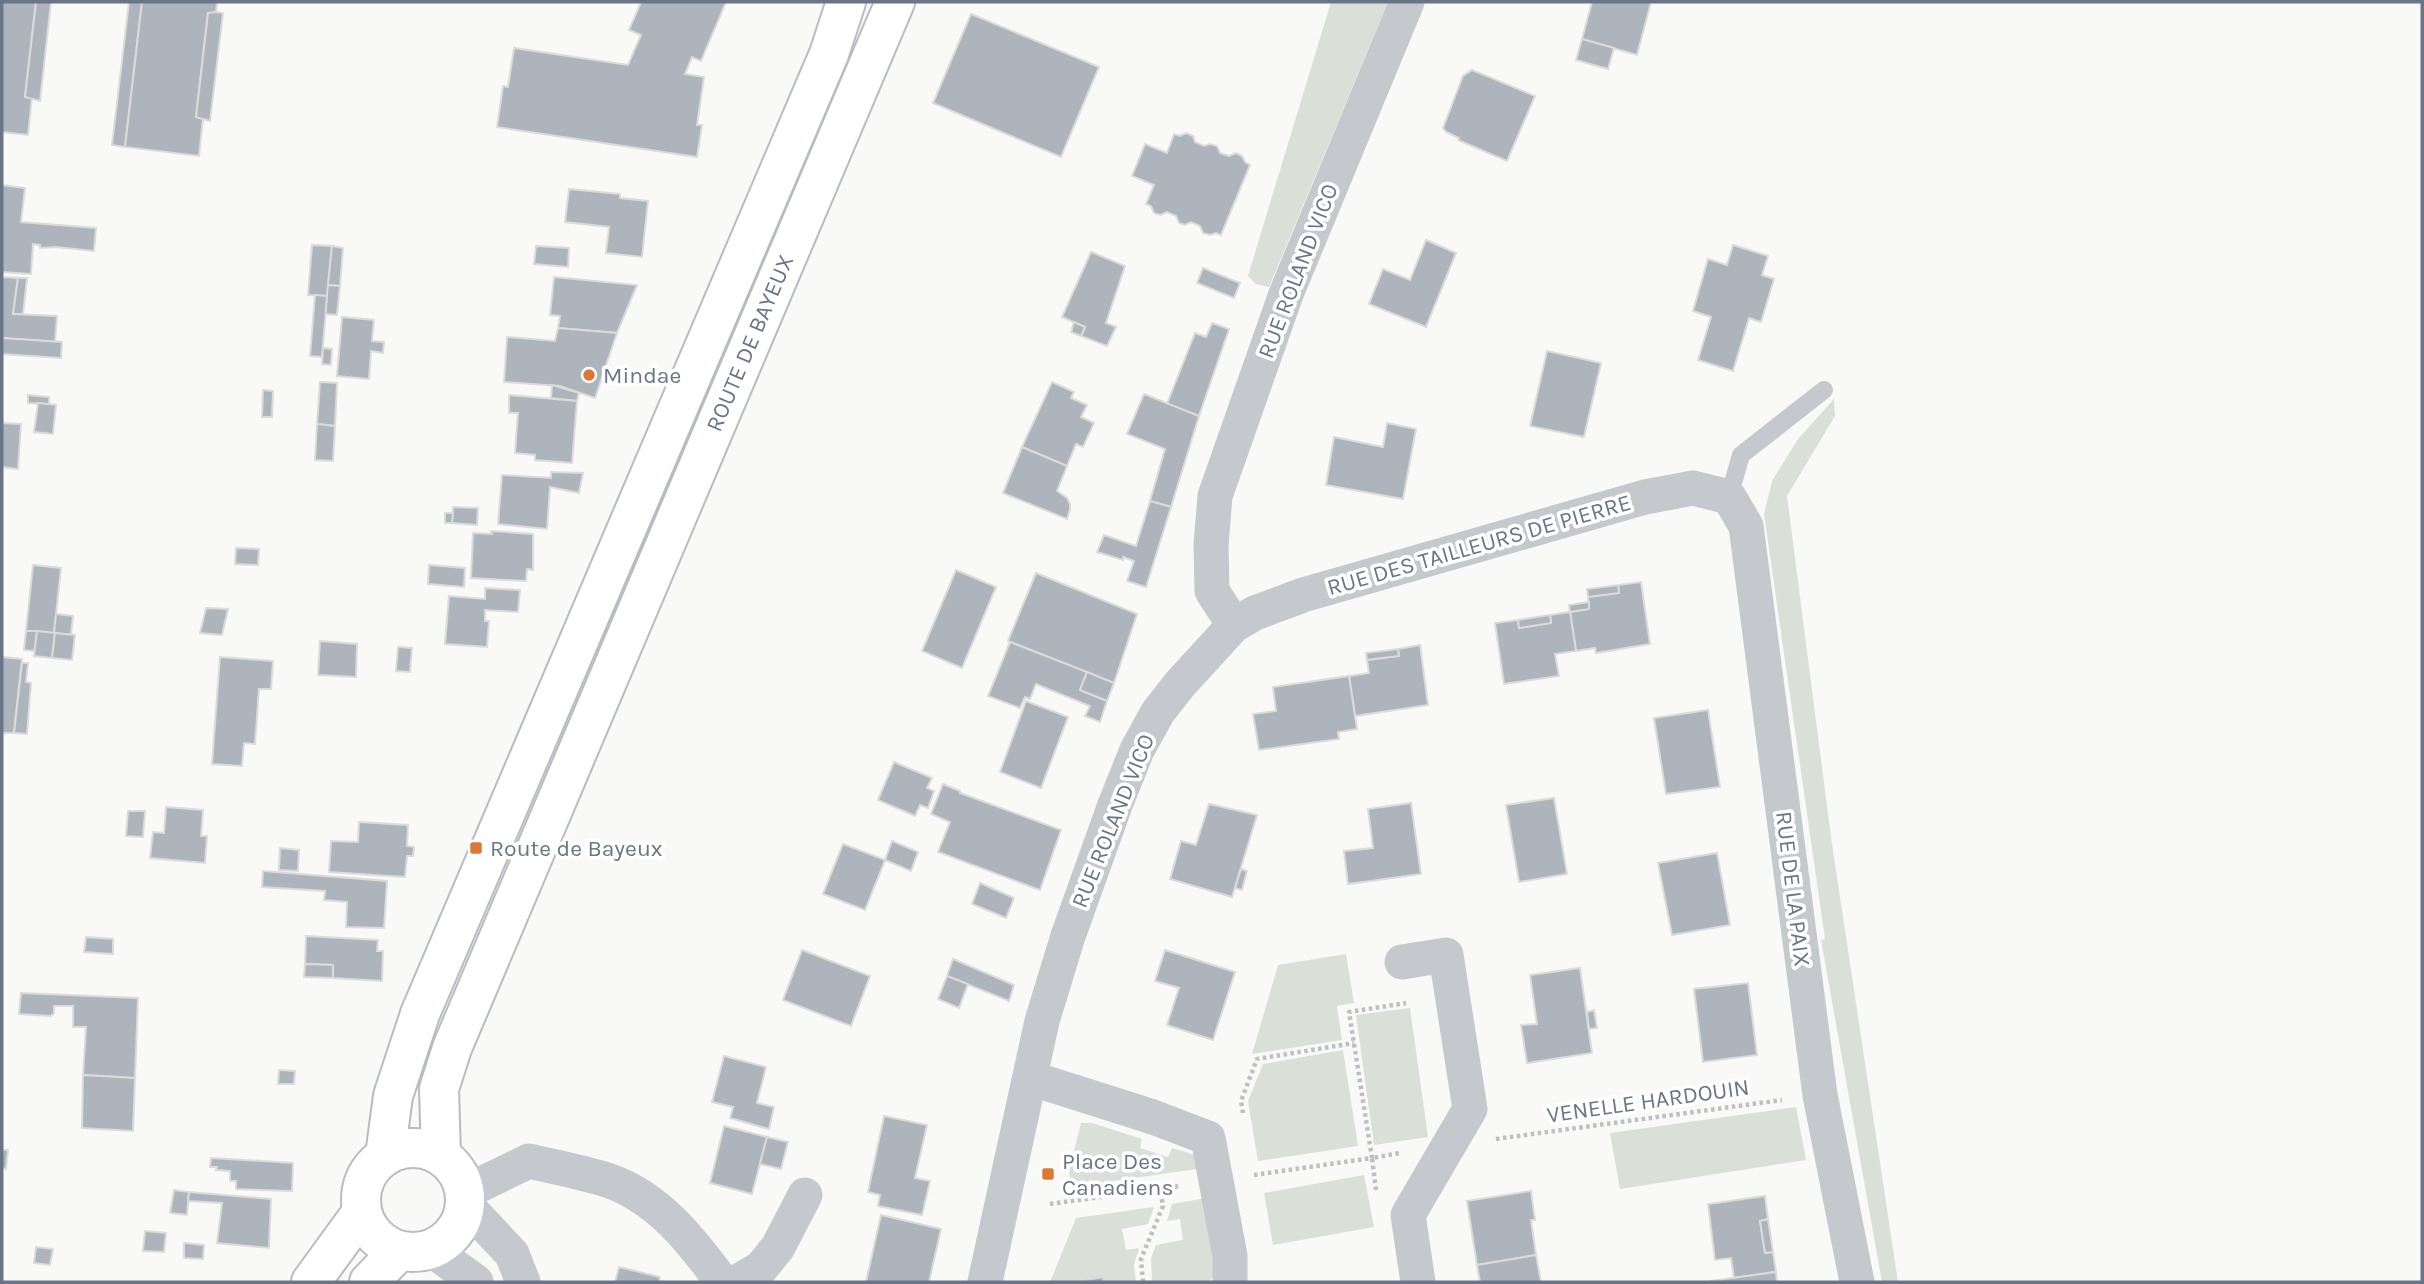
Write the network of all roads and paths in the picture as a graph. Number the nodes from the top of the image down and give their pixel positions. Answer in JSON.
{"nodes":[{"id":1,"x":846,"y":2,"type":"edge"},
{"id":2,"x":895,"y":2,"type":"edge"},
{"id":3,"x":1407,"y":2,"type":"edge"},
{"id":4,"x":1824,"y":390,"type":"dead end"},
{"id":5,"x":1729,"y":497,"type":"junction"},
{"id":6,"x":1234,"y":625,"type":"junction"},
{"id":7,"x":1402,"y":962,"type":"dead end"},
{"id":8,"x":1412,"y":1002,"type":"dead end"},
{"id":9,"x":1354,"y":1043,"type":"junction"},
{"id":10,"x":1030,"y":1078,"type":"junction"},
{"id":11,"x":1820,"y":1095,"type":"junction"},
{"id":12,"x":1243,"y":1113,"type":"dead end"},
{"id":13,"x":1495,"y":1139,"type":"dead end"},
{"id":14,"x":1410,"y":1152,"type":"dead end"},
{"id":15,"x":385,"y":1156,"type":"junction"},
{"id":16,"x":441,"y":1156,"type":"junction"},
{"id":17,"x":1372,"y":1158,"type":"junction"},
{"id":18,"x":1253,"y":1175,"type":"dead end"},
{"id":19,"x":1182,"y":1186,"type":"dead end"},
{"id":20,"x":1160,"y":1189,"type":"junction"},
{"id":21,"x":1377,"y":1193,"type":"dead end"},
{"id":22,"x":805,"y":1195,"type":"dead end"},
{"id":23,"x":465,"y":1198,"type":"junction"},
{"id":24,"x":1050,"y":1204,"type":"dead end"},
{"id":25,"x":362,"y":1212,"type":"junction"},
{"id":26,"x":415,"y":1250,"type":"junction"},
{"id":27,"x":312,"y":1282,"type":"edge"},
{"id":28,"x":369,"y":1282,"type":"edge"},
{"id":29,"x":476,"y":1282,"type":"edge"},
{"id":30,"x":523,"y":1282,"type":"edge"},
{"id":31,"x":722,"y":1282,"type":"edge"},
{"id":32,"x":737,"y":1282,"type":"edge"},
{"id":33,"x":985,"y":1282,"type":"edge"},
{"id":34,"x":1143,"y":1282,"type":"edge"},
{"id":35,"x":1230,"y":1282,"type":"edge"},
{"id":36,"x":1418,"y":1282,"type":"edge"},
{"id":37,"x":1857,"y":1282,"type":"edge"}],
"edges":[{"from":1,"to":15,"type":"main road","name":"ROUTE DE BAYEUX"},
{"from":2,"to":16,"type":"main road","name":"ROUTE DE BAYEUX"},
{"from":3,"to":6,"type":"street","name":"RUE ROLAND VICO"},
{"from":4,"to":5,"type":"lane"},
{"from":5,"to":6,"type":"street","name":"RUE DES TAILLEURS DE PIERRE"},
{"from":5,"to":11,"type":"street","name":"RUE DE LA PAIX"},
{"from":6,"to":10,"type":"street","name":"RUE ROLAND VICO"},
{"from":7,"to":36,"type":"street"},
{"from":8,"to":9,"type":"path"},
{"from":9,"to":12,"type":"path"},
{"from":9,"to":17,"type":"path"},
{"from":10,"to":33,"type":"street","name":"RUE ROLAND VICO"},
{"from":10,"to":35,"type":"street"},
{"from":11,"to":13,"type":"path","name":"VENELLE HARDOUIN"},
{"from":11,"to":37,"type":"street","name":"RUE DE LA PAIX"},
{"from":14,"to":17,"type":"path"},
{"from":15,"to":16,"type":"main road"},
{"from":15,"to":25,"type":"main road"},
{"from":16,"to":23,"type":"main road"},
{"from":17,"to":18,"type":"path"},
{"from":17,"to":21,"type":"path"},
{"from":19,"to":20,"type":"path"},
{"from":20,"to":24,"type":"path"},
{"from":20,"to":34,"type":"path"},
{"from":22,"to":32,"type":"street"},
{"from":23,"to":26,"type":"main road"},
{"from":23,"to":30,"type":"street"},
{"from":23,"to":31,"type":"street"},
{"from":25,"to":26,"type":"main road"},
{"from":25,"to":27,"type":"main road"},
{"from":26,"to":28,"type":"main road"},
{"from":26,"to":29,"type":"street"}]}
